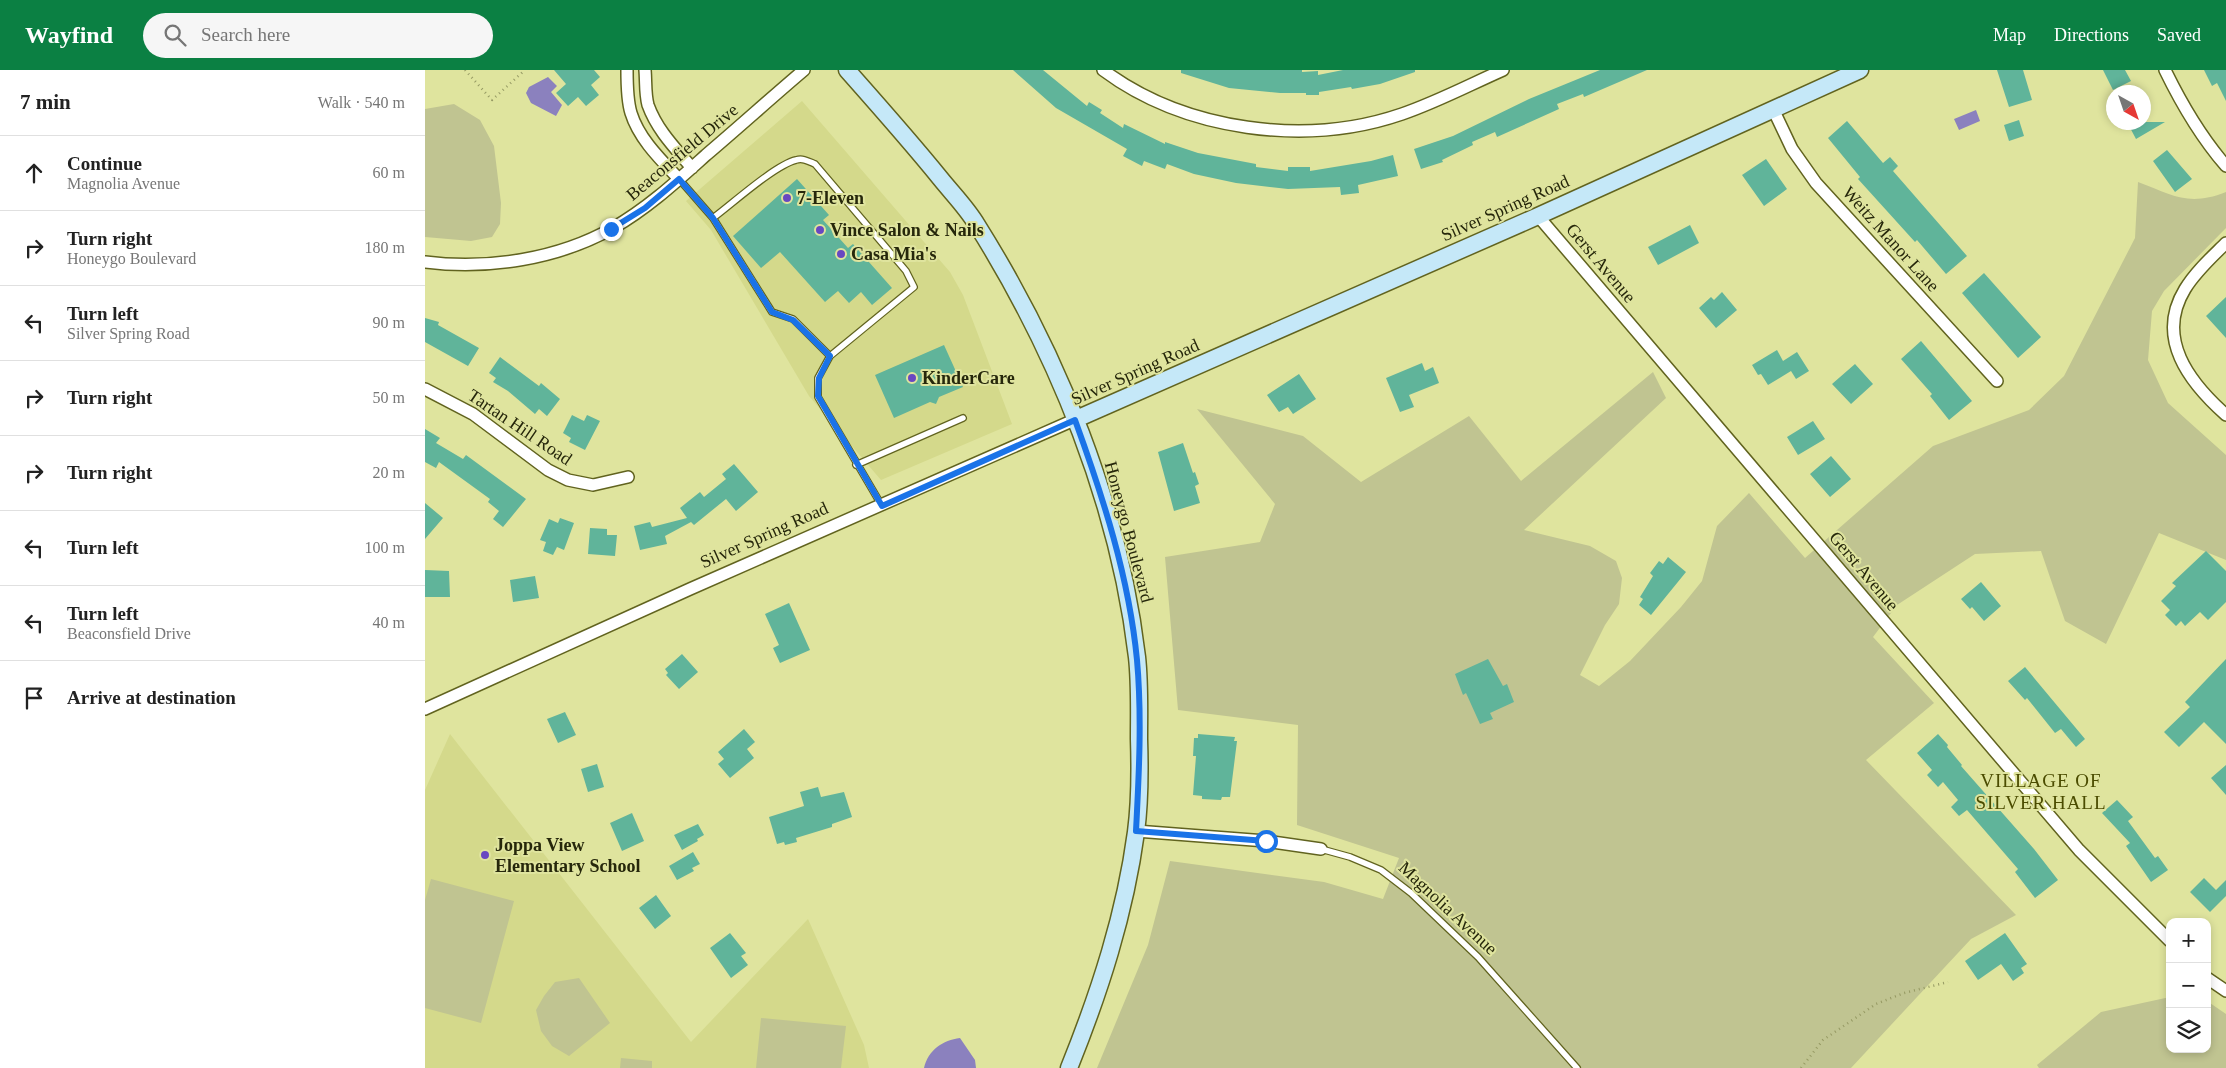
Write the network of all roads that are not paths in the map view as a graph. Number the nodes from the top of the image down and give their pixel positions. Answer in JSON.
{"nodes":[{"id":1,"x":627,"y":70,"type":"edge"},
{"id":2,"x":645,"y":70,"type":"edge"},
{"id":3,"x":804,"y":70,"type":"edge"},
{"id":4,"x":847,"y":70,"type":"edge"},
{"id":5,"x":1103,"y":70,"type":"edge"},
{"id":6,"x":1503,"y":70,"type":"edge"},
{"id":7,"x":1860,"y":70,"type":"edge"},
{"id":8,"x":2165,"y":70,"type":"edge"},
{"id":9,"x":1773,"y":109,"type":"junction"},
{"id":10,"x":2226,"y":166,"type":"edge"},
{"id":11,"x":692,"y":168,"type":"junction"},
{"id":12,"x":679,"y":179,"type":"junction"},
{"id":13,"x":1538,"y":216,"type":"junction"},
{"id":14,"x":713,"y":218,"type":"junction"},
{"id":15,"x":2226,"y":243,"type":"edge"},
{"id":16,"x":425,"y":262,"type":"edge"},
{"id":17,"x":830,"y":356,"type":"junction"},
{"id":18,"x":1997,"y":382,"type":"dead end"},
{"id":19,"x":425,"y":389,"type":"edge"},
{"id":20,"x":2226,"y":415,"type":"edge"},
{"id":21,"x":963,"y":418,"type":"dead end"},
{"id":22,"x":1075,"y":420,"type":"junction"},
{"id":23,"x":856,"y":465,"type":"junction"},
{"id":24,"x":628,"y":477,"type":"dead end"},
{"id":25,"x":882,"y":506,"type":"junction"},
{"id":26,"x":425,"y":709,"type":"edge"},
{"id":27,"x":1136,"y":831,"type":"junction"},
{"id":28,"x":1321,"y":849,"type":"joint"},
{"id":29,"x":2166,"y":937,"type":"edge"},
{"id":30,"x":2211,"y":981,"type":"edge"},
{"id":31,"x":2226,"y":991,"type":"edge"},
{"id":32,"x":1069,"y":1068,"type":"edge"},
{"id":33,"x":1577,"y":1068,"type":"edge"}],
"edges":[{"from":1,"to":12,"type":"street"},
{"from":2,"to":11,"type":"street"},
{"from":3,"to":11,"type":"street","name":"Beaconsfield Drive"},
{"from":4,"to":22,"type":"main road","name":"Honeygo Boulevard"},
{"from":5,"to":6,"type":"street"},
{"from":7,"to":9,"type":"main road","name":"Silver Spring Road"},
{"from":8,"to":10,"type":"street"},
{"from":9,"to":13,"type":"main road","name":"Silver Spring Road"},
{"from":9,"to":18,"type":"street","name":"Weitz Manor Lane"},
{"from":11,"to":12,"type":"street","name":"Beaconsfield Drive"},
{"from":12,"to":14,"type":"lane"},
{"from":12,"to":16,"type":"street","name":"Beaconsfield Drive"},
{"from":13,"to":22,"type":"main road","name":"Silver Spring Road"},
{"from":13,"to":29,"type":"street","name":"Gerst Avenue"},
{"from":14,"to":17,"type":"lane"},
{"from":14,"to":17,"type":"lane"},
{"from":15,"to":20,"type":"street"},
{"from":17,"to":23,"type":"lane"},
{"from":19,"to":24,"type":"street","name":"Tartan Hill Road"},
{"from":21,"to":23,"type":"lane"},
{"from":22,"to":25,"type":"street","name":"Silver Spring Road"},
{"from":22,"to":27,"type":"main road","name":"Honeygo Boulevard"},
{"from":23,"to":25,"type":"lane"},
{"from":25,"to":26,"type":"street","name":"Silver Spring Road"},
{"from":27,"to":28,"type":"street","name":"Magnolia Avenue"},
{"from":27,"to":32,"type":"main road","name":"Honeygo Boulevard"},
{"from":28,"to":33,"type":"lane","name":"Magnolia Avenue"},
{"from":30,"to":31,"type":"street"}]}
